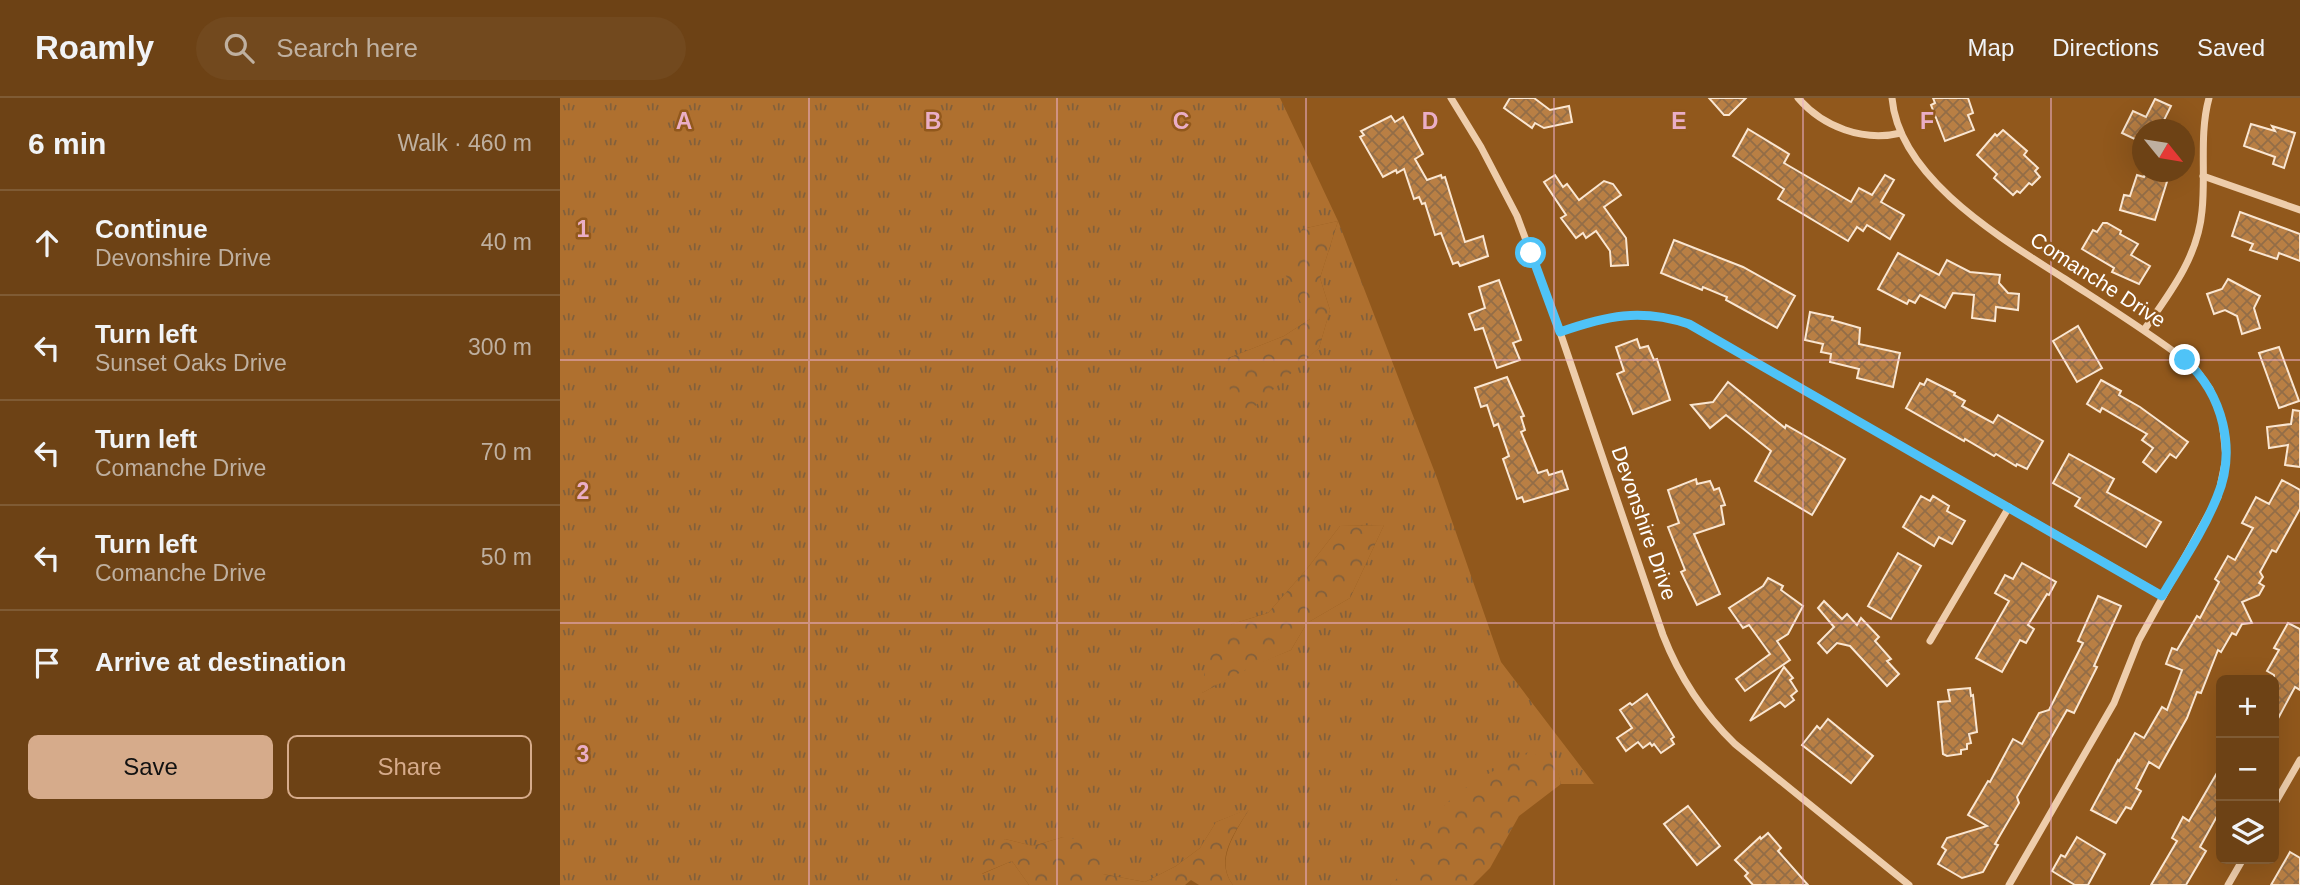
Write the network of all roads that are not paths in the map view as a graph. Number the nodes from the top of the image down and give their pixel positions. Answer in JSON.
{"nodes":[{"id":1,"x":1451,"y":98,"type":"edge"},
{"id":2,"x":1798,"y":98,"type":"edge"},
{"id":3,"x":1892,"y":98,"type":"edge"},
{"id":4,"x":2209,"y":98,"type":"edge"},
{"id":5,"x":1901,"y":133,"type":"junction"},
{"id":6,"x":2203,"y":176,"type":"junction"},
{"id":7,"x":2300,"y":210,"type":"edge"},
{"id":8,"x":2144,"y":330,"type":"junction"},
{"id":9,"x":1560,"y":332,"type":"junction"},
{"id":10,"x":2008,"y":508,"type":"junction"},
{"id":11,"x":2162,"y":596,"type":"junction"},
{"id":12,"x":1930,"y":641,"type":"dead end"},
{"id":13,"x":2300,"y":760,"type":"edge"},
{"id":14,"x":2276,"y":801,"type":"edge"},
{"id":15,"x":2240,"y":864,"type":"edge"},
{"id":16,"x":1909,"y":885,"type":"edge"},
{"id":17,"x":2009,"y":885,"type":"edge"},
{"id":18,"x":2228,"y":885,"type":"edge"}],
"edges":[{"from":1,"to":9,"type":"street","name":"Devonshire Drive"},
{"from":2,"to":5,"type":"street"},
{"from":3,"to":5,"type":"street","name":"Comanche Drive"},
{"from":4,"to":6,"type":"street"},
{"from":5,"to":8,"type":"street","name":"Comanche Drive"},
{"from":6,"to":7,"type":"street"},
{"from":6,"to":8,"type":"street"},
{"from":8,"to":11,"type":"street","name":"Comanche Drive"},
{"from":9,"to":10,"type":"street"},
{"from":9,"to":16,"type":"street","name":"Devonshire Drive"},
{"from":10,"to":11,"type":"street"},
{"from":10,"to":12,"type":"street"},
{"from":11,"to":17,"type":"street","name":"Comanche Drive"},
{"from":13,"to":14,"type":"street"},
{"from":15,"to":18,"type":"street"}]}
